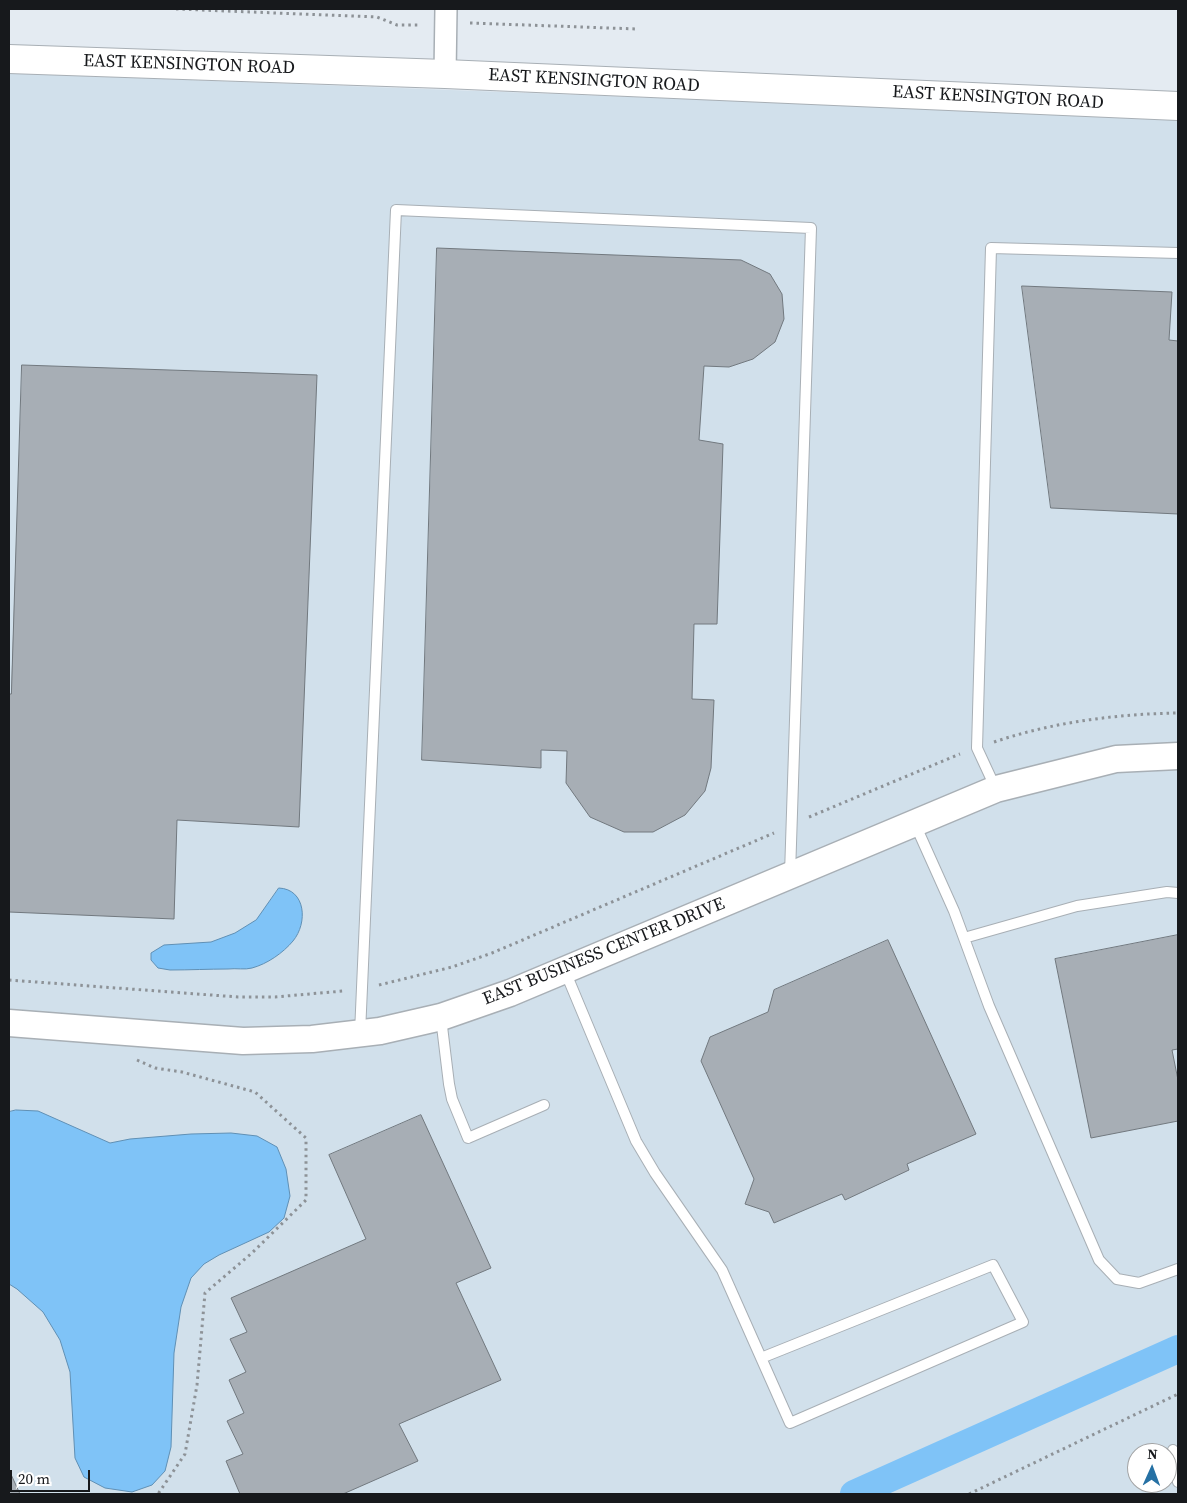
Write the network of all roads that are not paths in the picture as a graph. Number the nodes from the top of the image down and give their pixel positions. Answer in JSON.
{"nodes":[{"id":1,"x":446,"y":16,"type":"edge"},
{"id":2,"x":9,"y":58,"type":"edge"},
{"id":3,"x":445,"y":74,"type":"junction"},
{"id":4,"x":1178,"y":106,"type":"edge"},
{"id":5,"x":1178,"y":253,"type":"edge"},
{"id":6,"x":1178,"y":756,"type":"edge"},
{"id":7,"x":996,"y":789,"type":"junction"},
{"id":8,"x":914,"y":823,"type":"junction"},
{"id":9,"x":790,"y":875,"type":"junction"},
{"id":10,"x":1178,"y":894,"type":"edge"},
{"id":11,"x":964,"y":938,"type":"junction"},
{"id":12,"x":565,"y":970,"type":"junction"},
{"id":13,"x":441,"y":1017,"type":"junction"},
{"id":14,"x":9,"y":1024,"type":"edge"},
{"id":15,"x":360,"y":1033,"type":"junction"},
{"id":16,"x":544,"y":1105,"type":"dead end"},
{"id":17,"x":1178,"y":1269,"type":"edge"},
{"id":18,"x":761,"y":1358,"type":"junction"}],
"edges":[{"from":1,"to":3,"type":"street"},
{"from":2,"to":3,"type":"main road","name":"EAST KENSINGTON ROAD"},
{"from":3,"to":4,"type":"main road","name":"EAST KENSINGTON ROAD"},
{"from":5,"to":7,"type":"lane"},
{"from":6,"to":7,"type":"street","name":"EAST BUSINESS CENTER DRIVE"},
{"from":7,"to":8,"type":"street","name":"EAST BUSINESS CENTER DRIVE"},
{"from":8,"to":9,"type":"street","name":"EAST BUSINESS CENTER DRIVE"},
{"from":8,"to":11,"type":"lane"},
{"from":9,"to":12,"type":"street","name":"EAST BUSINESS CENTER DRIVE"},
{"from":9,"to":15,"type":"lane"},
{"from":10,"to":11,"type":"lane"},
{"from":11,"to":17,"type":"lane"},
{"from":12,"to":13,"type":"street","name":"EAST BUSINESS CENTER DRIVE"},
{"from":12,"to":18,"type":"lane"},
{"from":13,"to":15,"type":"street","name":"EAST BUSINESS CENTER DRIVE"},
{"from":13,"to":16,"type":"lane"},
{"from":14,"to":15,"type":"street","name":"EAST BUSINESS CENTER DRIVE"},
{"from":18,"to":18,"type":"lane"}]}
